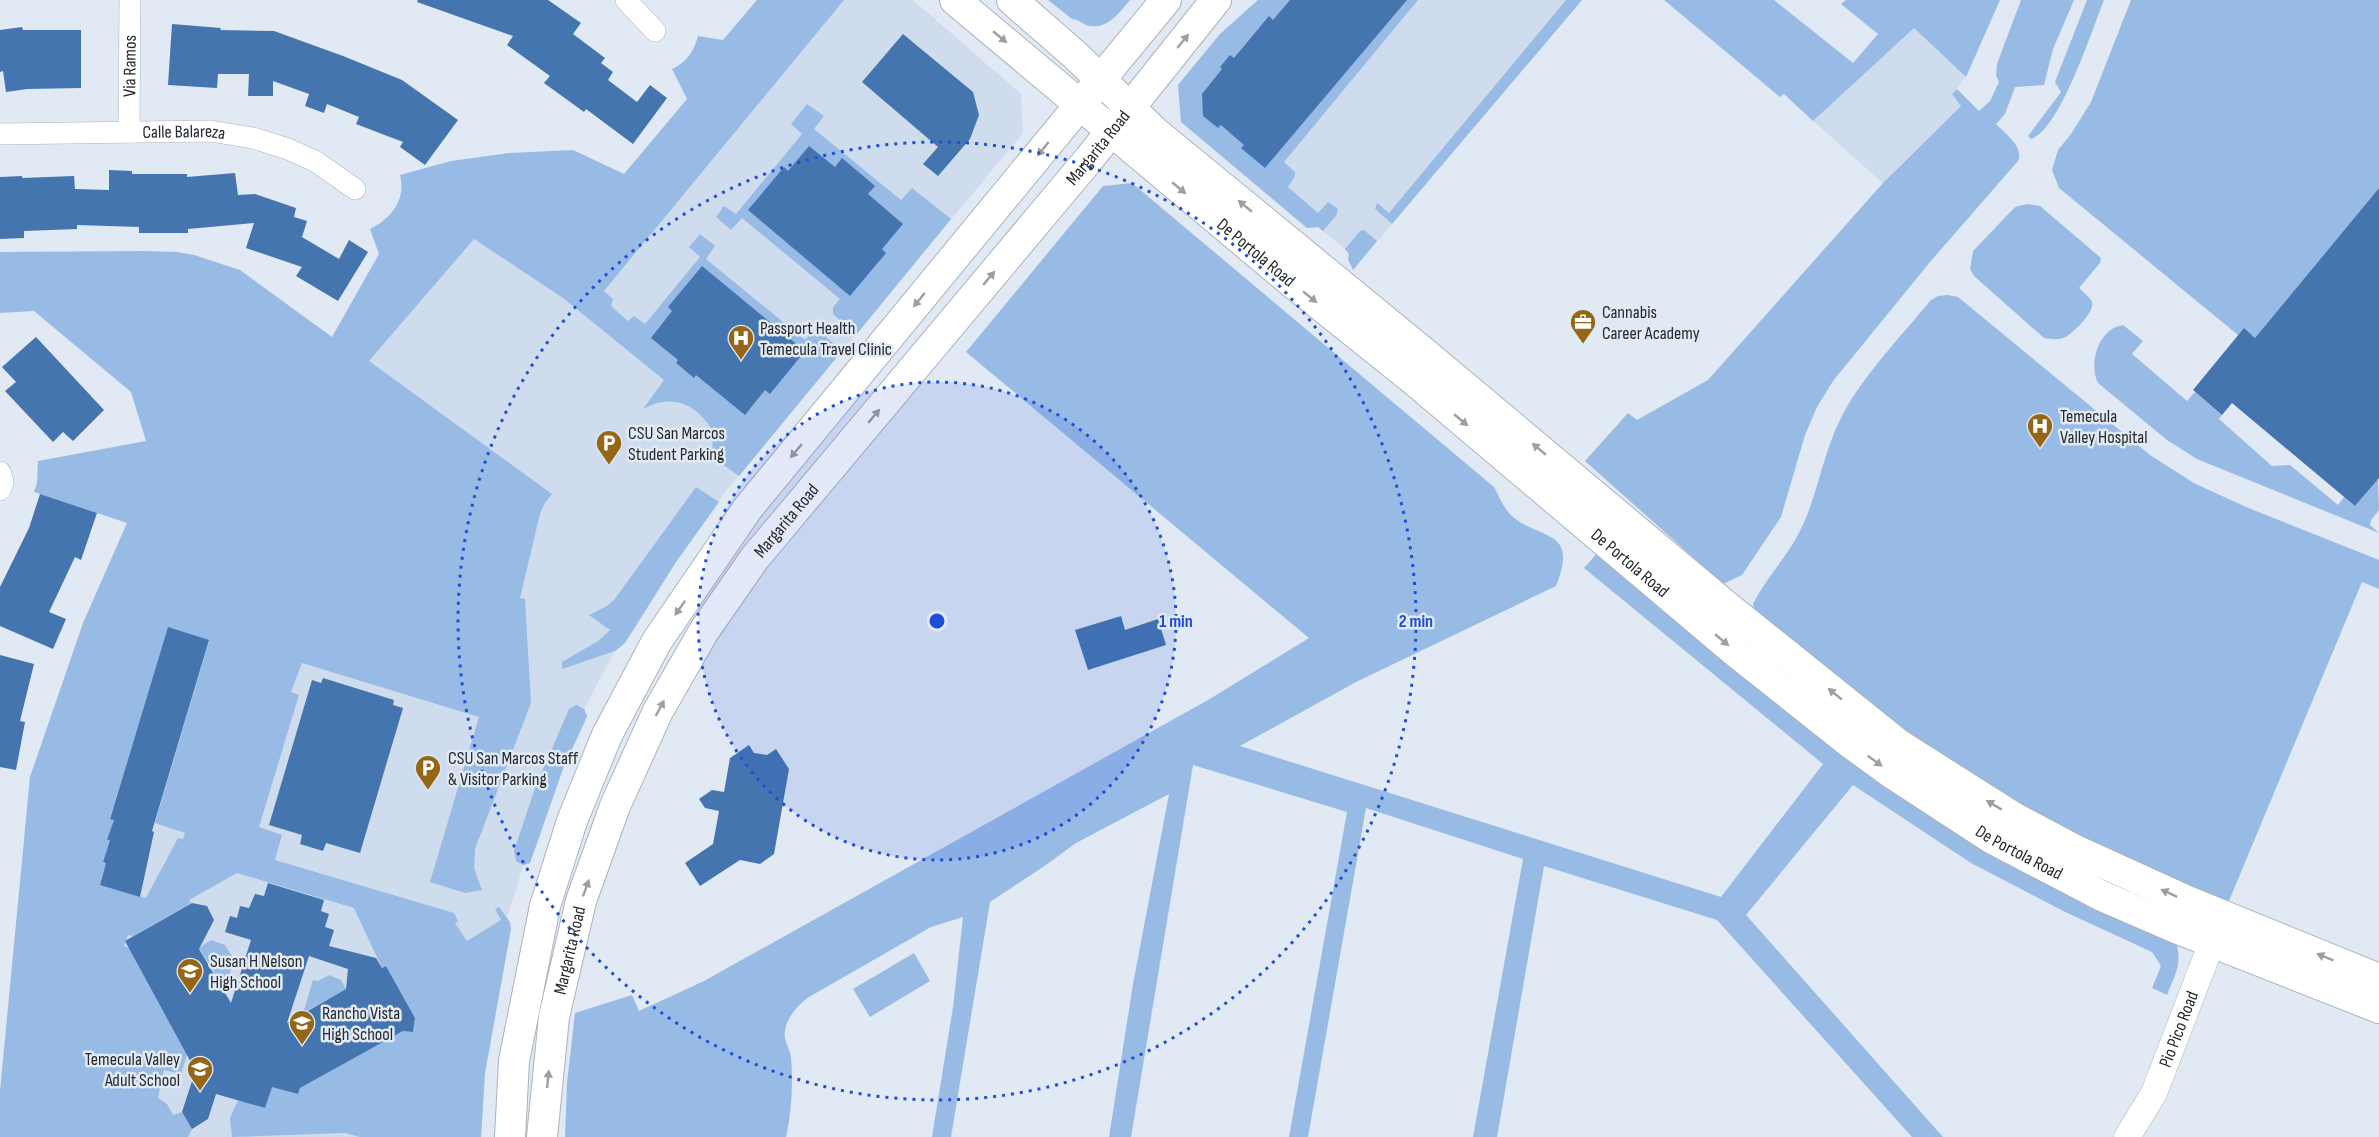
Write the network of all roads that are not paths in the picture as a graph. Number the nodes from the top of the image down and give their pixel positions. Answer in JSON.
{"nodes":[{"id":1,"x":130,"y":0,"type":"edge"},
{"id":2,"x":626,"y":0,"type":"edge"},
{"id":3,"x":955,"y":0,"type":"edge"},
{"id":4,"x":1012,"y":0,"type":"edge"},
{"id":5,"x":1166,"y":0,"type":"edge"},
{"id":6,"x":1216,"y":0,"type":"edge"},
{"id":7,"x":655,"y":31,"type":"dead end"},
{"id":8,"x":1100,"y":79,"type":"junction"},
{"id":9,"x":1080,"y":104,"type":"junction"},
{"id":10,"x":1130,"y":107,"type":"junction"},
{"id":11,"x":1111,"y":131,"type":"junction"},
{"id":12,"x":129,"y":132,"type":"junction"},
{"id":13,"x":0,"y":134,"type":"edge"},
{"id":14,"x":355,"y":189,"type":"dead end"},
{"id":15,"x":0,"y":472,"type":"edge"},
{"id":16,"x":1523,"y":472,"type":"junction"},
{"id":17,"x":0,"y":490,"type":"edge"},
{"id":18,"x":748,"y":508,"type":"junction"},
{"id":19,"x":1725,"y":605,"type":"junction"},
{"id":20,"x":704,"y":631,"type":"junction"},
{"id":21,"x":2217,"y":929,"type":"junction"},
{"id":22,"x":2379,"y":979,"type":"edge"},
{"id":23,"x":2379,"y":1008,"type":"edge"},
{"id":24,"x":510,"y":1137,"type":"edge"},
{"id":25,"x":542,"y":1137,"type":"edge"},
{"id":26,"x":2127,"y":1137,"type":"edge"}],
"edges":[{"from":1,"to":12,"type":"street","name":"Via Ramos"},
{"from":2,"to":7,"type":"street"},
{"from":3,"to":9,"type":"main road","name":"De Portola Road","one_way":true},
{"from":4,"to":8,"type":"main road","name":"De Portola Road"},
{"from":5,"to":8,"type":"main road","name":"Margarita Road"},
{"from":10,"to":6,"type":"main road","name":"Margarita Road","one_way":true},
{"from":8,"to":9,"type":"main road","name":"Margarita Road"},
{"from":8,"to":10,"type":"main road","name":"De Portola Road"},
{"from":9,"to":11,"type":"main road","name":"De Portola Road"},
{"from":9,"to":18,"type":"main road","name":"Margarita Road","one_way":true},
{"from":10,"to":11,"type":"main road","name":"Margarita Road"},
{"from":19,"to":10,"type":"main road","name":"De Portola Road","one_way":true},
{"from":11,"to":16,"type":"main road","name":"De Portola Road","one_way":true},
{"from":20,"to":11,"type":"main road","name":"Margarita Road","one_way":true},
{"from":12,"to":13,"type":"street","name":"Calle Balareza"},
{"from":12,"to":14,"type":"street","name":"Calle Balareza"},
{"from":15,"to":17,"type":"street"},
{"from":16,"to":19,"type":"main road"},
{"from":16,"to":21,"type":"main road","name":"De Portola Road","one_way":true},
{"from":18,"to":20,"type":"main road"},
{"from":18,"to":24,"type":"main road","name":"Margarita Road","one_way":true},
{"from":21,"to":19,"type":"main road","name":"De Portola Road","one_way":true},
{"from":25,"to":20,"type":"main road","name":"Margarita Road","one_way":true},
{"from":22,"to":21,"type":"main road","name":"De Portola Road","one_way":true},
{"from":21,"to":23,"type":"main road","name":"De Portola Road"},
{"from":21,"to":26,"type":"street","name":"Pio Pico Road"}]}
